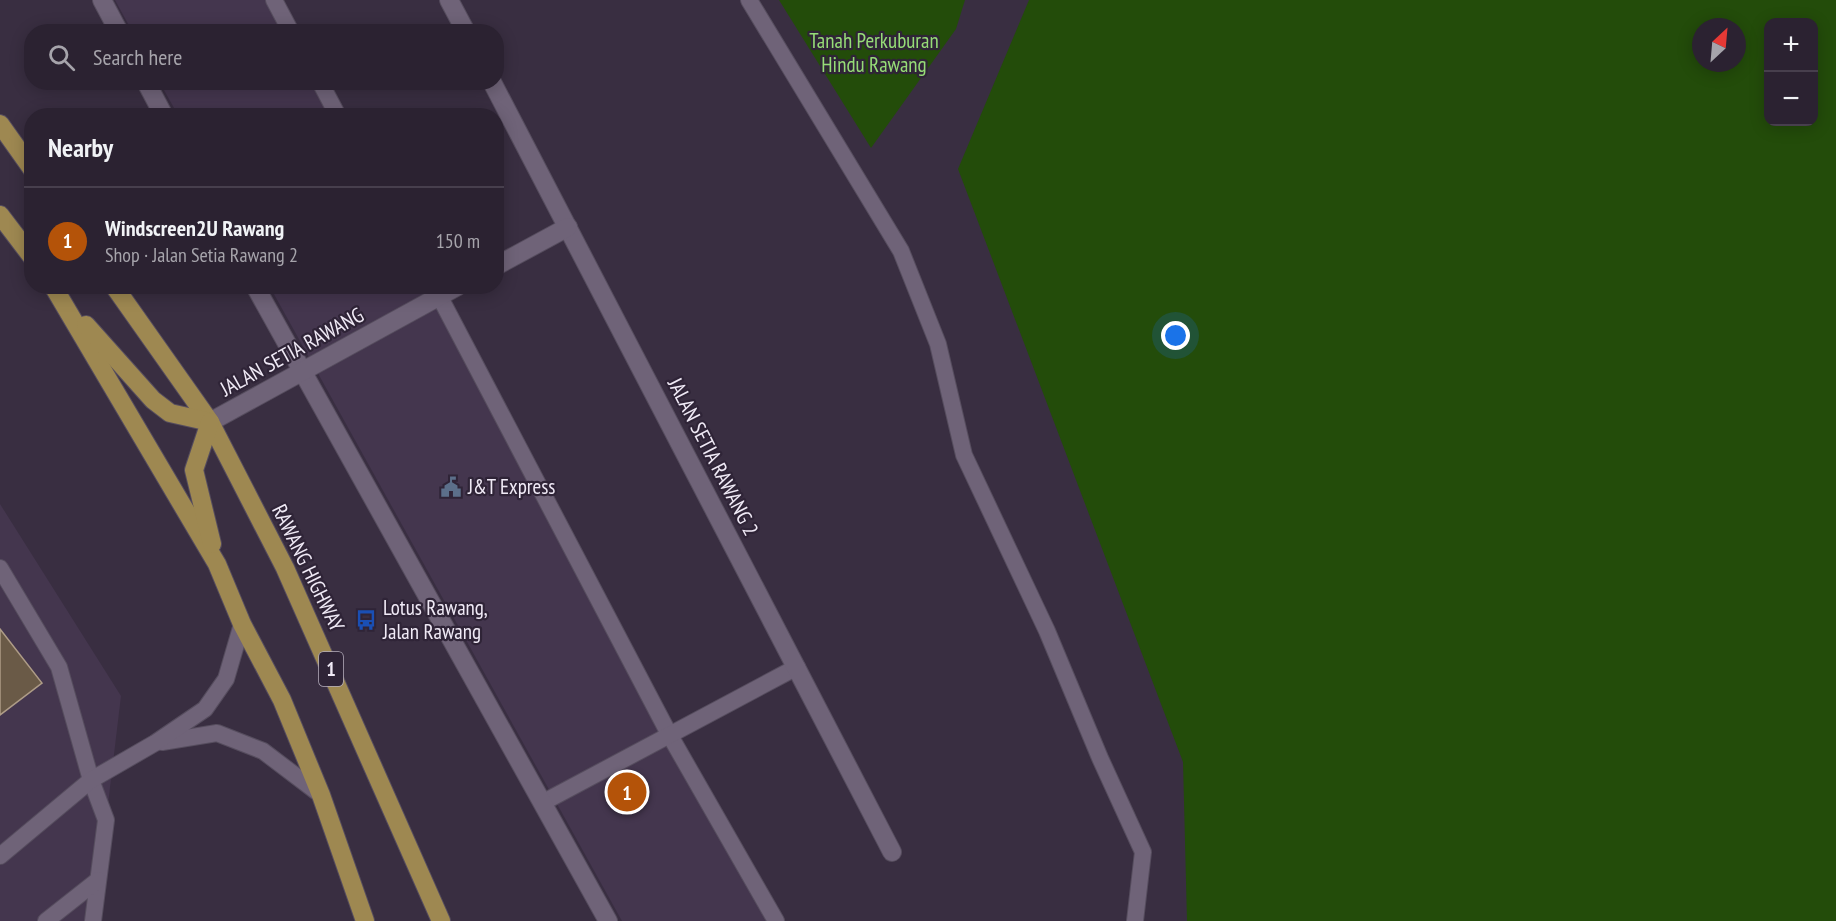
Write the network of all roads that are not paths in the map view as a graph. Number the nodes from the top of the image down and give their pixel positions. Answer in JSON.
{"nodes":[{"id":1,"x":102,"y":0,"type":"edge"},
{"id":2,"x":274,"y":0,"type":"edge"},
{"id":3,"x":449,"y":0,"type":"edge"},
{"id":4,"x":749,"y":0,"type":"edge"},
{"id":5,"x":115,"y":24,"type":"edge"},
{"id":6,"x":287,"y":24,"type":"edge"},
{"id":7,"x":462,"y":24,"type":"edge"},
{"id":8,"x":150,"y":90,"type":"edge"},
{"id":9,"x":324,"y":90,"type":"edge"},
{"id":10,"x":496,"y":90,"type":"edge"},
{"id":11,"x":160,"y":108,"type":"edge"},
{"id":12,"x":334,"y":108,"type":"edge"},
{"id":13,"x":0,"y":124,"type":"edge"},
{"id":14,"x":24,"y":158,"type":"edge"},
{"id":15,"x":0,"y":215,"type":"edge"},
{"id":16,"x":568,"y":227,"type":"junction"},
{"id":17,"x":24,"y":246,"type":"edge"},
{"id":18,"x":504,"y":262,"type":"edge"},
{"id":19,"x":58,"y":294,"type":"edge"},
{"id":20,"x":59,"y":294,"type":"edge"},
{"id":21,"x":120,"y":294,"type":"edge"},
{"id":22,"x":259,"y":294,"type":"edge"},
{"id":23,"x":434,"y":294,"type":"edge"},
{"id":24,"x":438,"y":294,"type":"edge"},
{"id":25,"x":301,"y":372,"type":"junction"},
{"id":26,"x":210,"y":422,"type":"junction"},
{"id":27,"x":217,"y":564,"type":"junction"},
{"id":28,"x":0,"y":568,"type":"edge"},
{"id":29,"x":242,"y":624,"type":"junction"},
{"id":30,"x":797,"y":667,"type":"junction"},
{"id":31,"x":669,"y":734,"type":"junction"},
{"id":32,"x":155,"y":743,"type":"junction"},
{"id":33,"x":91,"y":780,"type":"junction"},
{"id":34,"x":321,"y":795,"type":"junction"},
{"id":35,"x":542,"y":803,"type":"junction"},
{"id":36,"x":2,"y":851,"type":"edge"},
{"id":37,"x":892,"y":852,"type":"dead end"},
{"id":38,"x":98,"y":880,"type":"junction"},
{"id":39,"x":46,"y":921,"type":"edge"},
{"id":40,"x":93,"y":921,"type":"edge"},
{"id":41,"x":365,"y":921,"type":"edge"},
{"id":42,"x":441,"y":921,"type":"edge"},
{"id":43,"x":608,"y":921,"type":"edge"},
{"id":44,"x":776,"y":921,"type":"edge"},
{"id":45,"x":1135,"y":921,"type":"edge"}],
"edges":[{"from":1,"to":5,"type":"street"},
{"from":2,"to":6,"type":"lane"},
{"from":3,"to":7,"type":"street"},
{"from":4,"to":45,"type":"lane"},
{"from":8,"to":11,"type":"street"},
{"from":9,"to":12,"type":"lane"},
{"from":10,"to":16,"type":"street","name":"JALAN SETIA RAWANG 2"},
{"from":13,"to":14,"type":"main road"},
{"from":15,"to":17,"type":"main road"},
{"from":16,"to":18,"type":"street"},
{"from":16,"to":30,"type":"street","name":"JALAN SETIA RAWANG 2"},
{"from":19,"to":27,"type":"main road"},
{"from":20,"to":26,"type":"main road"},
{"from":21,"to":26,"type":"main road","name":"RAWANG HIGHWAY","number":"1"},
{"from":22,"to":25,"type":"street"},
{"from":23,"to":25,"type":"street","name":"JALAN SETIA RAWANG"},
{"from":24,"to":31,"type":"lane"},
{"from":25,"to":26,"type":"street","name":"JALAN SETIA RAWANG"},
{"from":25,"to":35,"type":"street"},
{"from":26,"to":27,"type":"main road"},
{"from":26,"to":42,"type":"main road","name":"RAWANG HIGHWAY","number":"1"},
{"from":27,"to":29,"type":"main road"},
{"from":28,"to":33,"type":"lane"},
{"from":29,"to":32,"type":"lane"},
{"from":29,"to":34,"type":"main road"},
{"from":30,"to":31,"type":"lane"},
{"from":30,"to":37,"type":"street","name":"JALAN SETIA RAWANG 2"},
{"from":31,"to":35,"type":"lane"},
{"from":31,"to":44,"type":"lane"},
{"from":32,"to":33,"type":"lane"},
{"from":32,"to":34,"type":"lane"},
{"from":33,"to":36,"type":"lane"},
{"from":33,"to":38,"type":"lane"},
{"from":34,"to":41,"type":"main road"},
{"from":35,"to":43,"type":"street"},
{"from":38,"to":39,"type":"lane"},
{"from":38,"to":40,"type":"lane"}]}
